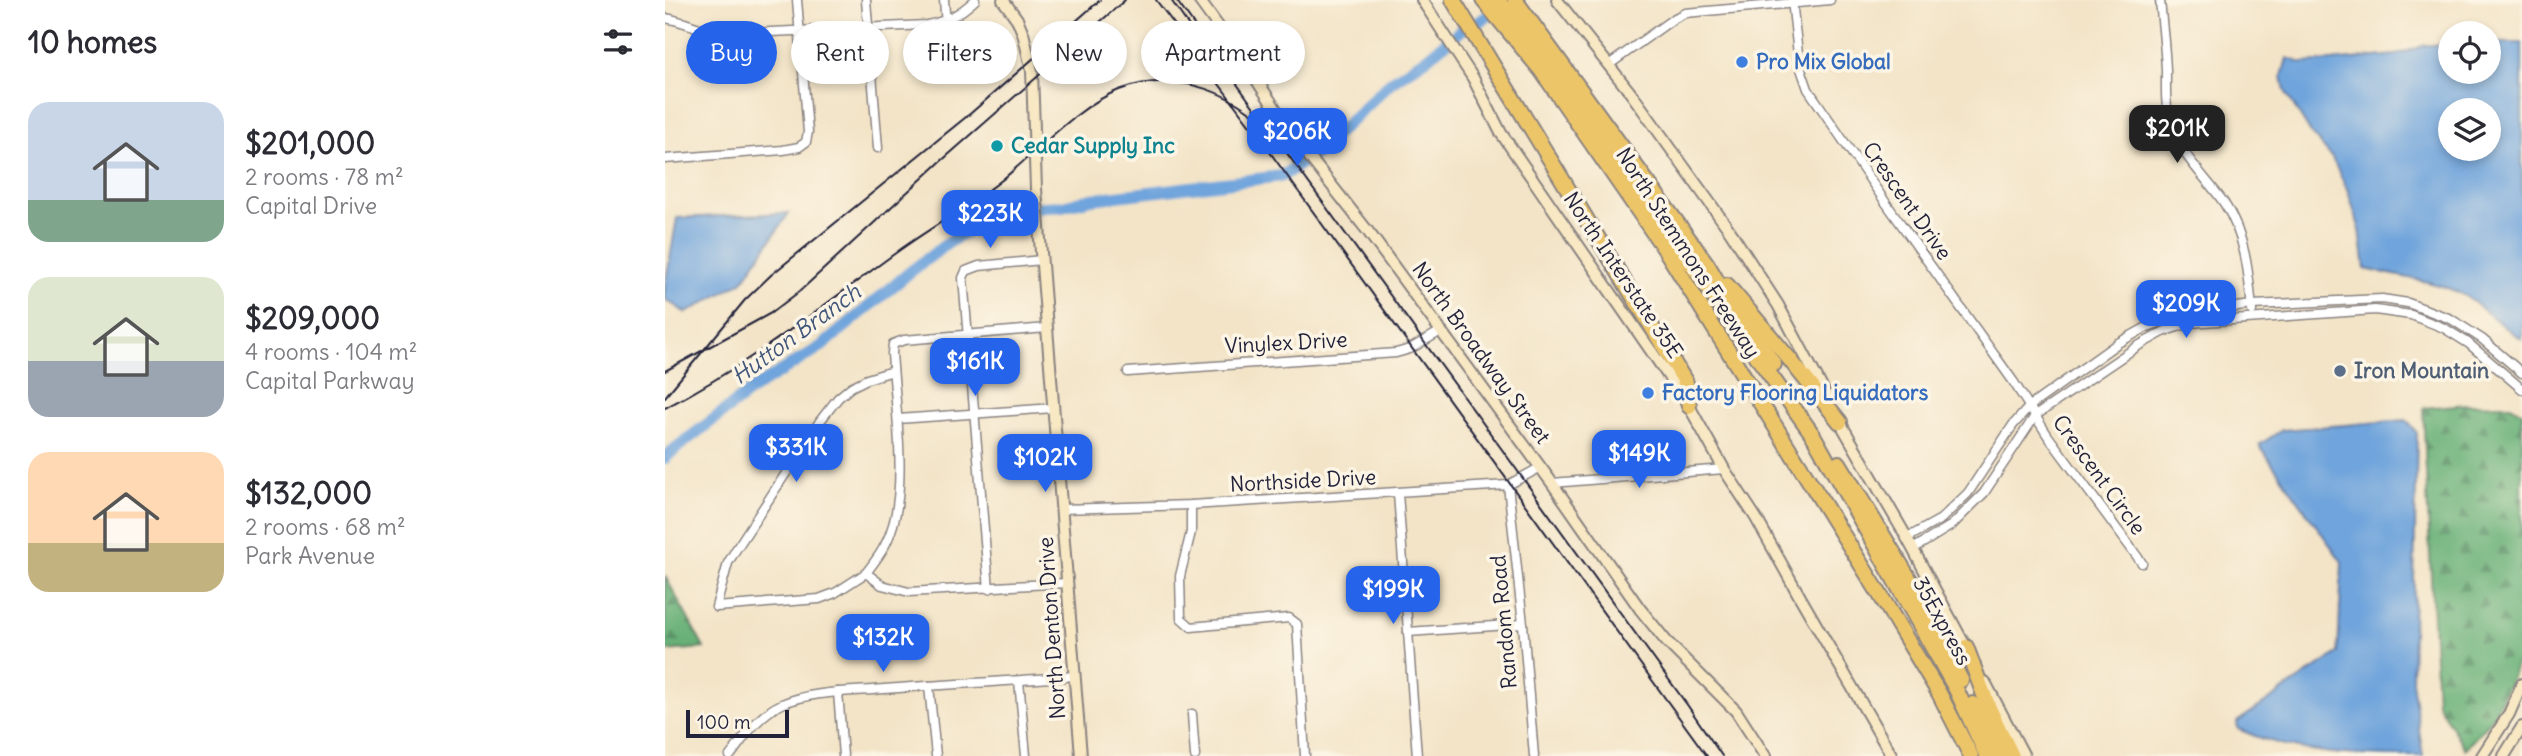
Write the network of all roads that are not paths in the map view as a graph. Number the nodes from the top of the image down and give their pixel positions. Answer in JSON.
{"nodes":[{"id":1,"x":797,"y":0,"type":"edge"},
{"id":2,"x":866,"y":0,"type":"edge"},
{"id":3,"x":944,"y":0,"type":"edge"},
{"id":4,"x":975,"y":0,"type":"edge"},
{"id":5,"x":1003,"y":0,"type":"edge"},
{"id":6,"x":1199,"y":0,"type":"edge"},
{"id":7,"x":1422,"y":0,"type":"edge"},
{"id":8,"x":1453,"y":0,"type":"edge"},
{"id":9,"x":1483,"y":0,"type":"edge"},
{"id":10,"x":1498,"y":0,"type":"edge"},
{"id":11,"x":1515,"y":0,"type":"edge"},
{"id":12,"x":1557,"y":0,"type":"edge"},
{"id":13,"x":1830,"y":0,"type":"edge"},
{"id":14,"x":2161,"y":0,"type":"edge"},
{"id":15,"x":1792,"y":1,"type":"edge"},
{"id":16,"x":665,"y":18,"type":"edge"},
{"id":17,"x":798,"y":21,"type":"edge"},
{"id":18,"x":868,"y":21,"type":"edge"},
{"id":19,"x":946,"y":21,"type":"joint"},
{"id":20,"x":791,"y":30,"type":"edge"},
{"id":21,"x":1550,"y":65,"type":"junction"},
{"id":22,"x":1609,"y":65,"type":"junction"},
{"id":23,"x":804,"y":84,"type":"edge"},
{"id":24,"x":873,"y":84,"type":"edge"},
{"id":25,"x":878,"y":148,"type":"dead end"},
{"id":26,"x":665,"y":159,"type":"edge"},
{"id":27,"x":1042,"y":260,"type":"junction"},
{"id":28,"x":1707,"y":264,"type":"junction"},
{"id":29,"x":2252,"y":305,"type":"junction"},
{"id":30,"x":2253,"y":317,"type":"junction"},
{"id":31,"x":1047,"y":328,"type":"junction"},
{"id":32,"x":1441,"y":331,"type":"junction"},
{"id":33,"x":969,"y":336,"type":"junction"},
{"id":34,"x":893,"y":371,"type":"junction"},
{"id":35,"x":1128,"y":372,"type":"dead end"},
{"id":36,"x":2522,"y":373,"type":"edge"},
{"id":37,"x":2522,"y":389,"type":"edge"},
{"id":38,"x":1689,"y":406,"type":"junction"},
{"id":39,"x":2030,"y":406,"type":"junction"},
{"id":40,"x":1054,"y":408,"type":"junction"},
{"id":41,"x":975,"y":413,"type":"junction"},
{"id":42,"x":2035,"y":416,"type":"junction"},
{"id":43,"x":898,"y":419,"type":"junction"},
{"id":44,"x":1840,"y":422,"type":"junction"},
{"id":45,"x":1541,"y":467,"type":"junction"},
{"id":46,"x":1724,"y":469,"type":"junction"},
{"id":47,"x":1552,"y":483,"type":"junction"},
{"id":48,"x":1508,"y":485,"type":"junction"},
{"id":49,"x":1398,"y":493,"type":"junction"},
{"id":50,"x":1191,"y":505,"type":"junction"},
{"id":51,"x":1062,"y":509,"type":"junction"},
{"id":52,"x":1907,"y":538,"type":"junction"},
{"id":53,"x":1913,"y":549,"type":"junction"},
{"id":54,"x":2142,"y":563,"type":"dead end"},
{"id":55,"x":866,"y":573,"type":"junction"},
{"id":56,"x":1067,"y":583,"type":"junction"},
{"id":57,"x":989,"y":589,"type":"junction"},
{"id":58,"x":1523,"y":624,"type":"junction"},
{"id":59,"x":1408,"y":632,"type":"junction"},
{"id":60,"x":1966,"y":647,"type":"junction"},
{"id":61,"x":1075,"y":676,"type":"junction"},
{"id":62,"x":1019,"y":681,"type":"junction"},
{"id":63,"x":2522,"y":684,"type":"edge"},
{"id":64,"x":929,"y":686,"type":"junction"},
{"id":65,"x":838,"y":692,"type":"junction"},
{"id":66,"x":1192,"y":714,"type":"dead end"},
{"id":67,"x":2522,"y":727,"type":"edge"},
{"id":68,"x":730,"y":756,"type":"edge"},
{"id":69,"x":843,"y":756,"type":"edge"},
{"id":70,"x":936,"y":756,"type":"edge"},
{"id":71,"x":1026,"y":756,"type":"edge"},
{"id":72,"x":1081,"y":756,"type":"edge"},
{"id":73,"x":1195,"y":756,"type":"edge"},
{"id":74,"x":1305,"y":756,"type":"edge"},
{"id":75,"x":1417,"y":756,"type":"edge"},
{"id":76,"x":1534,"y":756,"type":"edge"},
{"id":77,"x":1765,"y":756,"type":"edge"},
{"id":78,"x":1892,"y":756,"type":"edge"},
{"id":79,"x":1971,"y":756,"type":"edge"},
{"id":80,"x":1987,"y":756,"type":"edge"},
{"id":81,"x":1999,"y":756,"type":"edge"},
{"id":82,"x":2012,"y":756,"type":"edge"},
{"id":83,"x":2024,"y":756,"type":"edge"},
{"id":84,"x":2482,"y":756,"type":"edge"},
{"id":85,"x":2504,"y":756,"type":"edge"}],
"edges":[{"from":1,"to":17,"type":"street"},
{"from":2,"to":18,"type":"street"},
{"from":3,"to":19,"type":"street"},
{"from":4,"to":19,"type":"street"},
{"from":5,"to":27,"type":"main road","name":"North Denton Drive"},
{"from":6,"to":32,"type":"main road","name":"North Broadway Street"},
{"from":7,"to":38,"type":"main road","name":"North Interstate 35E"},
{"from":8,"to":38,"type":"highway"},
{"from":9,"to":21,"type":"highway","name":"North Stemmons Freeway"},
{"from":10,"to":21,"type":"highway"},
{"from":11,"to":21,"type":"highway","name":"North Stemmons Freeway"},
{"from":12,"to":22,"type":"main road"},
{"from":13,"to":15,"type":"street"},
{"from":14,"to":29,"type":"street"},
{"from":15,"to":22,"type":"street"},
{"from":15,"to":39,"type":"street","name":"Crescent Drive"},
{"from":16,"to":20,"type":"street"},
{"from":21,"to":28,"type":"highway","name":"North Stemmons Freeway"},
{"from":21,"to":79,"type":"highway","name":"North Stemmons Freeway"},
{"from":21,"to":80,"type":"highway","name":"35Express"},
{"from":22,"to":44,"type":"main road"},
{"from":23,"to":26,"type":"street"},
{"from":24,"to":25,"type":"street"},
{"from":27,"to":31,"type":"main road","name":"North Denton Drive"},
{"from":27,"to":33,"type":"street"},
{"from":28,"to":44,"type":"highway"},
{"from":28,"to":81,"type":"highway","name":"North Stemmons Freeway"},
{"from":29,"to":30,"type":"street"},
{"from":29,"to":36,"type":"street"},
{"from":29,"to":39,"type":"street"},
{"from":30,"to":37,"type":"street"},
{"from":30,"to":42,"type":"street"},
{"from":31,"to":33,"type":"street"},
{"from":31,"to":40,"type":"main road","name":"North Denton Drive"},
{"from":32,"to":35,"type":"street","name":"Vinylex Drive"},
{"from":32,"to":45,"type":"main road","name":"North Broadway Street"},
{"from":33,"to":34,"type":"street"},
{"from":33,"to":41,"type":"street"},
{"from":34,"to":43,"type":"street"},
{"from":34,"to":55,"type":"street"},
{"from":38,"to":46,"type":"main road","name":"North Interstate 35E"},
{"from":39,"to":42,"type":"street","name":"Crescent Circle"},
{"from":39,"to":52,"type":"street"},
{"from":40,"to":41,"type":"street"},
{"from":40,"to":51,"type":"main road","name":"North Denton Drive"},
{"from":41,"to":43,"type":"street"},
{"from":41,"to":57,"type":"street"},
{"from":42,"to":53,"type":"street"},
{"from":42,"to":54,"type":"street","name":"Crescent Circle"},
{"from":43,"to":55,"type":"street"},
{"from":44,"to":52,"type":"main road"},
{"from":45,"to":47,"type":"main road","name":"North Broadway Street"},
{"from":45,"to":48,"type":"street","name":"Northside Drive"},
{"from":46,"to":47,"type":"street"},
{"from":46,"to":78,"type":"main road","name":"North Interstate 35E"},
{"from":47,"to":77,"type":"main road","name":"North Broadway Street"},
{"from":48,"to":49,"type":"street","name":"Northside Drive"},
{"from":48,"to":58,"type":"street","name":"Random Road"},
{"from":49,"to":50,"type":"street","name":"Northside Drive"},
{"from":49,"to":59,"type":"street"},
{"from":50,"to":51,"type":"street","name":"Northside Drive"},
{"from":50,"to":74,"type":"street"},
{"from":51,"to":56,"type":"main road","name":"North Denton Drive"},
{"from":52,"to":53,"type":"main road"},
{"from":53,"to":60,"type":"main road"},
{"from":55,"to":57,"type":"street"},
{"from":56,"to":57,"type":"street"},
{"from":56,"to":61,"type":"main road","name":"North Denton Drive"},
{"from":58,"to":59,"type":"street"},
{"from":58,"to":76,"type":"street","name":"Random Road"},
{"from":59,"to":75,"type":"street"},
{"from":60,"to":82,"type":"highway"},
{"from":60,"to":83,"type":"main road"},
{"from":61,"to":62,"type":"street"},
{"from":61,"to":72,"type":"main road","name":"North Denton Drive"},
{"from":62,"to":64,"type":"street"},
{"from":62,"to":71,"type":"street"},
{"from":63,"to":84,"type":"main road"},
{"from":64,"to":65,"type":"street"},
{"from":64,"to":70,"type":"street"},
{"from":65,"to":68,"type":"street"},
{"from":65,"to":69,"type":"street"},
{"from":66,"to":73,"type":"street"},
{"from":67,"to":85,"type":"main road"}]}
